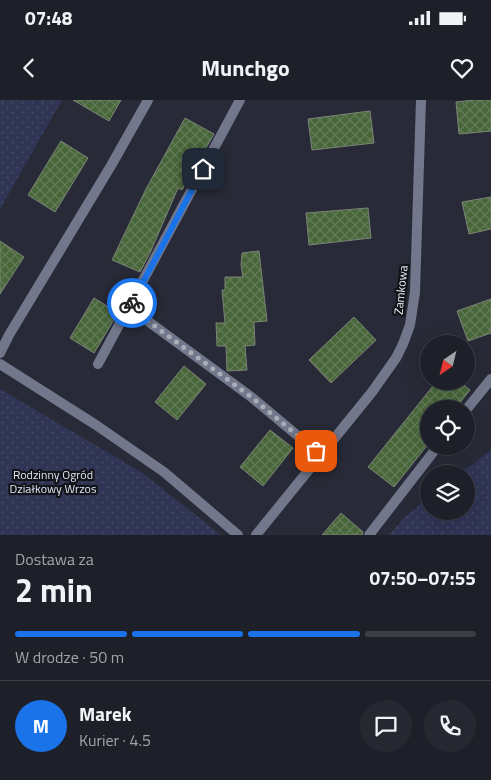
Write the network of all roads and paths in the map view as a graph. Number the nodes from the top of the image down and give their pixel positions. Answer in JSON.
{"nodes":[{"id":1,"x":148,"y":100,"type":"edge"},
{"id":2,"x":240,"y":100,"type":"edge"},
{"id":3,"x":421,"y":100,"type":"edge"},
{"id":4,"x":130,"y":308,"type":"junction"},
{"id":5,"x":0,"y":353,"type":"edge"},
{"id":6,"x":0,"y":364,"type":"edge"},
{"id":7,"x":98,"y":364,"type":"dead end"},
{"id":8,"x":491,"y":379,"type":"edge"},
{"id":9,"x":474,"y":400,"type":"edge"},
{"id":10,"x":431,"y":455,"type":"edge"},
{"id":11,"x":322,"y":456,"type":"junction"},
{"id":12,"x":238,"y":535,"type":"edge"},
{"id":13,"x":256,"y":535,"type":"edge"},
{"id":14,"x":369,"y":535,"type":"edge"}],
"edges":[{"from":1,"to":5,"type":"street"},
{"from":2,"to":4,"type":"street"},
{"from":3,"to":11,"type":"street","name":"Zamkowa"},
{"from":4,"to":7,"type":"street"},
{"from":4,"to":11,"type":"street"},
{"from":6,"to":12,"type":"street"},
{"from":8,"to":9,"type":"street"},
{"from":10,"to":14,"type":"street"},
{"from":11,"to":13,"type":"street","name":"Zamkowa"}]}
